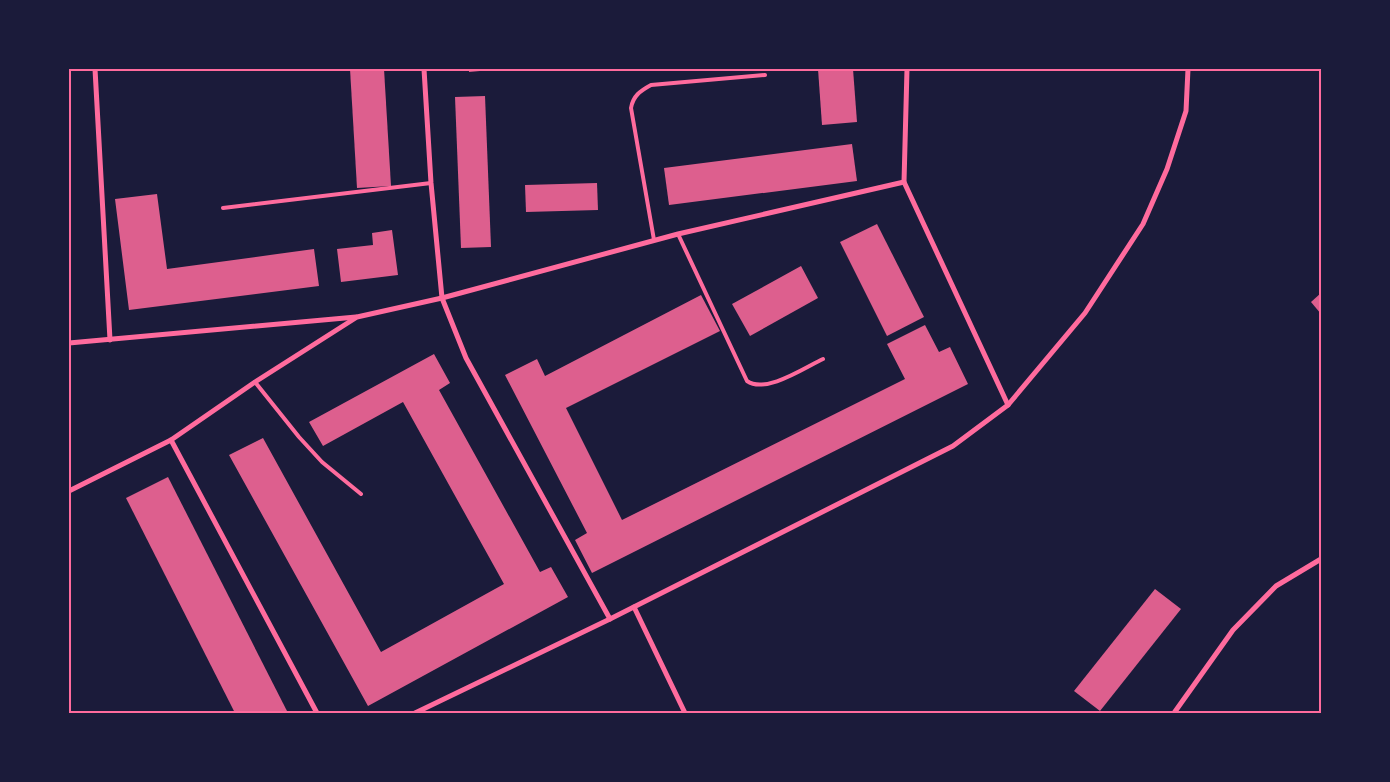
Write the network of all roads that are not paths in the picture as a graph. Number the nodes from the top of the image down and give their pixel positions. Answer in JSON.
{"nodes":[{"id":1,"x":95,"y":69,"type":"edge"},
{"id":2,"x":424,"y":69,"type":"edge"},
{"id":3,"x":907,"y":69,"type":"edge"},
{"id":4,"x":1188,"y":69,"type":"edge"},
{"id":5,"x":765,"y":75,"type":"dead end"},
{"id":6,"x":904,"y":182,"type":"junction"},
{"id":7,"x":431,"y":183,"type":"junction"},
{"id":8,"x":223,"y":208,"type":"dead end"},
{"id":9,"x":678,"y":234,"type":"junction"},
{"id":10,"x":654,"y":240,"type":"junction"},
{"id":11,"x":442,"y":298,"type":"junction"},
{"id":12,"x":356,"y":317,"type":"junction"},
{"id":13,"x":110,"y":340,"type":"junction"},
{"id":14,"x":69,"y":343,"type":"edge"},
{"id":15,"x":823,"y":358,"type":"dead end"},
{"id":16,"x":255,"y":382,"type":"junction"},
{"id":17,"x":1008,"y":405,"type":"junction"},
{"id":18,"x":171,"y":440,"type":"junction"},
{"id":19,"x":69,"y":491,"type":"edge"},
{"id":20,"x":361,"y":494,"type":"dead end"},
{"id":21,"x":1321,"y":559,"type":"edge"},
{"id":22,"x":634,"y":607,"type":"junction"},
{"id":23,"x":610,"y":619,"type":"junction"},
{"id":24,"x":317,"y":713,"type":"edge"},
{"id":25,"x":415,"y":713,"type":"edge"},
{"id":26,"x":685,"y":713,"type":"edge"},
{"id":27,"x":1174,"y":713,"type":"edge"}],
"edges":[{"from":1,"to":13,"type":"street"},
{"from":2,"to":7,"type":"street"},
{"from":3,"to":6,"type":"street"},
{"from":4,"to":17,"type":"street"},
{"from":5,"to":10,"type":"lane"},
{"from":6,"to":9,"type":"street"},
{"from":6,"to":17,"type":"street"},
{"from":7,"to":8,"type":"lane"},
{"from":7,"to":11,"type":"street"},
{"from":9,"to":10,"type":"street"},
{"from":9,"to":15,"type":"lane"},
{"from":10,"to":11,"type":"street"},
{"from":11,"to":12,"type":"street"},
{"from":11,"to":23,"type":"street"},
{"from":12,"to":13,"type":"street"},
{"from":12,"to":16,"type":"street"},
{"from":13,"to":14,"type":"street"},
{"from":16,"to":18,"type":"street"},
{"from":16,"to":20,"type":"lane"},
{"from":17,"to":22,"type":"street"},
{"from":18,"to":19,"type":"street"},
{"from":18,"to":24,"type":"street"},
{"from":21,"to":27,"type":"street"},
{"from":22,"to":23,"type":"street"},
{"from":22,"to":26,"type":"street"},
{"from":23,"to":25,"type":"street"}]}
